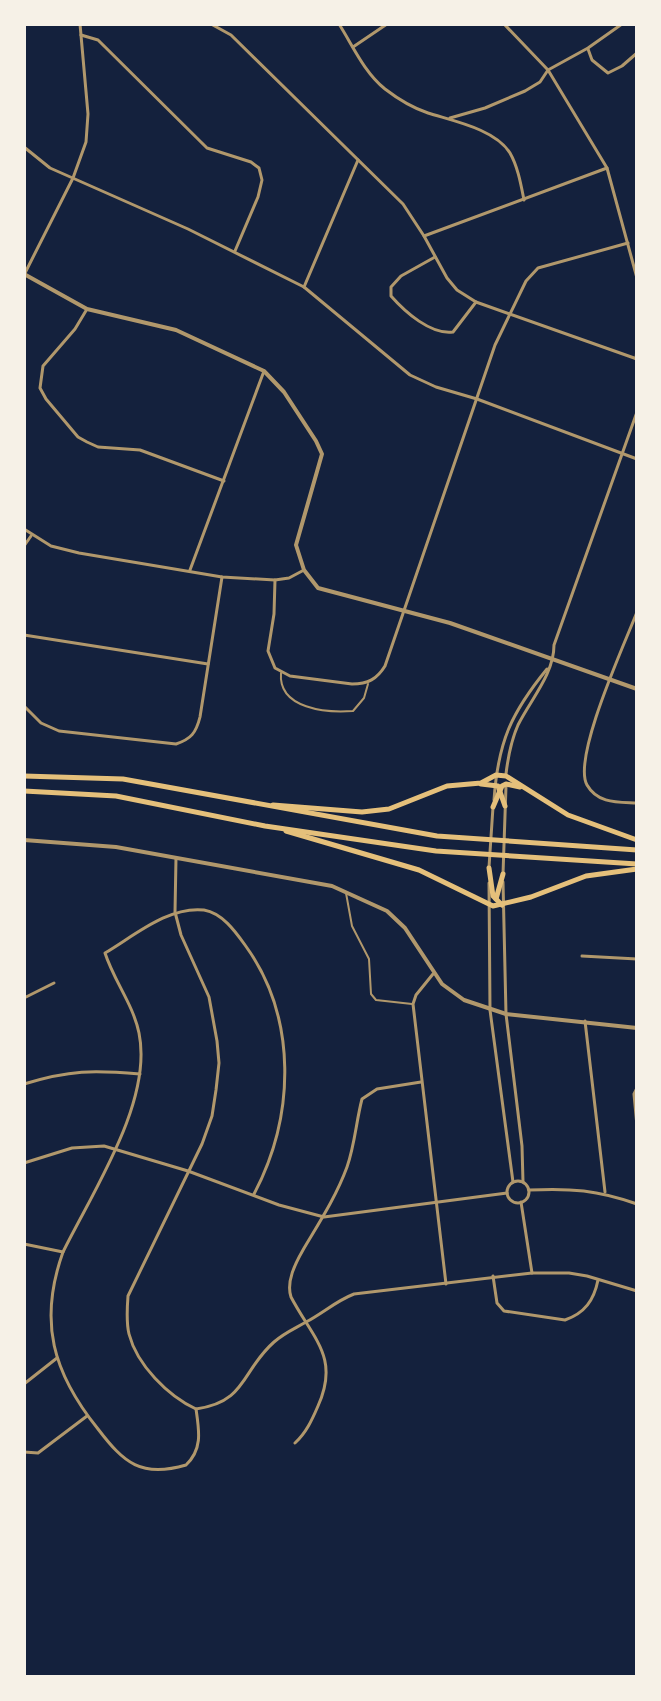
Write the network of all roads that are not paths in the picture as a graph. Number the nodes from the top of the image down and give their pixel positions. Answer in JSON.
{"nodes":[{"id":1,"x":80,"y":24,"type":"edge"},
{"id":2,"x":211,"y":24,"type":"edge"},
{"id":3,"x":339,"y":24,"type":"edge"},
{"id":4,"x":387,"y":24,"type":"edge"},
{"id":5,"x":505,"y":24,"type":"edge"},
{"id":6,"x":622,"y":24,"type":"edge"},
{"id":7,"x":81,"y":35,"type":"junction"},
{"id":8,"x":353,"y":47,"type":"junction"},
{"id":9,"x":588,"y":48,"type":"junction"},
{"id":10,"x":637,"y":53,"type":"edge"},
{"id":11,"x":548,"y":70,"type":"junction"},
{"id":12,"x":450,"y":118,"type":"junction"},
{"id":13,"x":24,"y":147,"type":"edge"},
{"id":14,"x":358,"y":160,"type":"junction"},
{"id":15,"x":607,"y":168,"type":"junction"},
{"id":16,"x":73,"y":178,"type":"junction"},
{"id":17,"x":524,"y":200,"type":"junction"},
{"id":18,"x":424,"y":236,"type":"junction"},
{"id":19,"x":628,"y":243,"type":"junction"},
{"id":20,"x":235,"y":252,"type":"junction"},
{"id":21,"x":435,"y":257,"type":"junction"},
{"id":22,"x":24,"y":275,"type":"edge"},
{"id":23,"x":637,"y":278,"type":"edge"},
{"id":24,"x":304,"y":287,"type":"junction"},
{"id":25,"x":476,"y":302,"type":"junction"},
{"id":26,"x":87,"y":309,"type":"junction"},
{"id":27,"x":510,"y":314,"type":"junction"},
{"id":28,"x":637,"y":348,"type":"edge"},
{"id":29,"x":637,"y":359,"type":"edge"},
{"id":30,"x":264,"y":371,"type":"junction"},
{"id":31,"x":477,"y":399,"type":"junction"},
{"id":32,"x":637,"y":412,"type":"edge"},
{"id":33,"x":622,"y":454,"type":"junction"},
{"id":34,"x":637,"y":459,"type":"edge"},
{"id":35,"x":224,"y":481,"type":"junction"},
{"id":36,"x":24,"y":529,"type":"edge"},
{"id":37,"x":32,"y":535,"type":"junction"},
{"id":38,"x":24,"y":546,"type":"edge"},
{"id":39,"x":190,"y":570,"type":"junction"},
{"id":40,"x":304,"y":570,"type":"junction"},
{"id":41,"x":222,"y":577,"type":"junction"},
{"id":42,"x":275,"y":580,"type":"junction"},
{"id":43,"x":404,"y":610,"type":"junction"},
{"id":44,"x":637,"y":612,"type":"edge"},
{"id":45,"x":24,"y":635,"type":"edge"},
{"id":46,"x":554,"y":660,"type":"junction"},
{"id":47,"x":208,"y":664,"type":"junction"},
{"id":48,"x":281,"y":672,"type":"junction"},
{"id":49,"x":611,"y":680,"type":"junction"},
{"id":50,"x":368,"y":682,"type":"junction"},
{"id":51,"x":637,"y":689,"type":"edge"},
{"id":52,"x":24,"y":706,"type":"edge"},
{"id":53,"x":496,"y":775,"type":"junction"},
{"id":54,"x":24,"y":776,"type":"edge"},
{"id":55,"x":506,"y":776,"type":"junction"},
{"id":56,"x":474,"y":784,"type":"junction"},
{"id":57,"x":495,"y":784,"type":"junction"},
{"id":58,"x":506,"y":784,"type":"junction"},
{"id":59,"x":525,"y":789,"type":"junction"},
{"id":60,"x":500,"y":790,"type":"junction"},
{"id":61,"x":24,"y":791,"type":"edge"},
{"id":62,"x":637,"y":803,"type":"edge"},
{"id":63,"x":251,"y":804,"type":"junction"},
{"id":64,"x":505,"y":806,"type":"junction"},
{"id":65,"x":493,"y":807,"type":"junction"},
{"id":66,"x":265,"y":826,"type":"junction"},
{"id":67,"x":24,"y":840,"type":"edge"},
{"id":68,"x":637,"y":840,"type":"edge"},
{"id":69,"x":637,"y":850,"type":"edge"},
{"id":70,"x":176,"y":858,"type":"junction"},
{"id":71,"x":637,"y":866,"type":"edge"},
{"id":72,"x":489,"y":868,"type":"junction"},
{"id":73,"x":503,"y":874,"type":"junction"},
{"id":74,"x":345,"y":891,"type":"junction"},
{"id":75,"x":495,"y":900,"type":"junction"},
{"id":76,"x":488,"y":904,"type":"junction"},
{"id":77,"x":503,"y":905,"type":"junction"},
{"id":78,"x":175,"y":912,"type":"junction"},
{"id":79,"x":582,"y":956,"type":"dead end"},
{"id":80,"x":637,"y":959,"type":"edge"},
{"id":81,"x":433,"y":974,"type":"junction"},
{"id":82,"x":54,"y":983,"type":"dead end"},
{"id":83,"x":24,"y":998,"type":"edge"},
{"id":84,"x":413,"y":1004,"type":"junction"},
{"id":85,"x":490,"y":1010,"type":"junction"},
{"id":86,"x":506,"y":1014,"type":"junction"},
{"id":87,"x":585,"y":1021,"type":"junction"},
{"id":88,"x":637,"y":1028,"type":"edge"},
{"id":89,"x":140,"y":1074,"type":"junction"},
{"id":90,"x":421,"y":1082,"type":"junction"},
{"id":91,"x":24,"y":1084,"type":"edge"},
{"id":92,"x":637,"y":1088,"type":"edge"},
{"id":93,"x":637,"y":1126,"type":"edge"},
{"id":94,"x":115,"y":1148,"type":"junction"},
{"id":95,"x":24,"y":1163,"type":"edge"},
{"id":96,"x":188,"y":1171,"type":"junction"},
{"id":97,"x":513,"y":1182,"type":"junction"},
{"id":98,"x":523,"y":1182,"type":"junction"},
{"id":99,"x":529,"y":1190,"type":"junction"},
{"id":100,"x":605,"y":1192,"type":"junction"},
{"id":101,"x":507,"y":1193,"type":"junction"},
{"id":102,"x":254,"y":1194,"type":"junction"},
{"id":103,"x":521,"y":1202,"type":"junction"},
{"id":104,"x":436,"y":1203,"type":"junction"},
{"id":105,"x":637,"y":1204,"type":"edge"},
{"id":106,"x":324,"y":1217,"type":"junction"},
{"id":107,"x":24,"y":1244,"type":"edge"},
{"id":108,"x":63,"y":1252,"type":"junction"},
{"id":109,"x":532,"y":1273,"type":"junction"},
{"id":110,"x":493,"y":1276,"type":"junction"},
{"id":111,"x":598,"y":1280,"type":"junction"},
{"id":112,"x":446,"y":1284,"type":"junction"},
{"id":113,"x":637,"y":1291,"type":"edge"},
{"id":114,"x":305,"y":1323,"type":"junction"},
{"id":115,"x":57,"y":1358,"type":"junction"},
{"id":116,"x":24,"y":1384,"type":"edge"},
{"id":117,"x":196,"y":1409,"type":"junction"},
{"id":118,"x":87,"y":1416,"type":"junction"},
{"id":119,"x":295,"y":1443,"type":"dead end"},
{"id":120,"x":24,"y":1452,"type":"edge"}],
"edges":[{"from":1,"to":7,"type":"street"},
{"from":2,"to":14,"type":"street"},
{"from":3,"to":8,"type":"street"},
{"from":4,"to":8,"type":"street"},
{"from":5,"to":11,"type":"street"},
{"from":6,"to":9,"type":"street"},
{"from":7,"to":16,"type":"street"},
{"from":7,"to":20,"type":"street"},
{"from":8,"to":12,"type":"street"},
{"from":9,"to":10,"type":"street"},
{"from":9,"to":11,"type":"street"},
{"from":11,"to":12,"type":"street"},
{"from":11,"to":15,"type":"street"},
{"from":12,"to":17,"type":"street"},
{"from":13,"to":16,"type":"street"},
{"from":14,"to":18,"type":"street"},
{"from":14,"to":24,"type":"street"},
{"from":15,"to":17,"type":"street"},
{"from":15,"to":19,"type":"street"},
{"from":16,"to":20,"type":"street"},
{"from":16,"to":22,"type":"street"},
{"from":17,"to":18,"type":"street"},
{"from":18,"to":21,"type":"street"},
{"from":19,"to":23,"type":"street"},
{"from":19,"to":27,"type":"street"},
{"from":20,"to":24,"type":"street"},
{"from":21,"to":25,"type":"street"},
{"from":21,"to":25,"type":"street"},
{"from":22,"to":26,"type":"street"},
{"from":24,"to":31,"type":"street"},
{"from":25,"to":27,"type":"street"},
{"from":26,"to":30,"type":"street"},
{"from":26,"to":35,"type":"street"},
{"from":27,"to":29,"type":"street"},
{"from":27,"to":31,"type":"street"},
{"from":28,"to":29,"type":"street"},
{"from":30,"to":35,"type":"street"},
{"from":30,"to":40,"type":"street"},
{"from":31,"to":33,"type":"street"},
{"from":31,"to":43,"type":"street"},
{"from":32,"to":33,"type":"street"},
{"from":33,"to":34,"type":"street"},
{"from":33,"to":46,"type":"street"},
{"from":35,"to":39,"type":"street"},
{"from":36,"to":37,"type":"street"},
{"from":37,"to":38,"type":"street"},
{"from":37,"to":39,"type":"street"},
{"from":39,"to":41,"type":"street"},
{"from":40,"to":42,"type":"street"},
{"from":40,"to":43,"type":"street"},
{"from":41,"to":42,"type":"street"},
{"from":41,"to":47,"type":"street"},
{"from":42,"to":48,"type":"street"},
{"from":43,"to":46,"type":"street"},
{"from":43,"to":50,"type":"street"},
{"from":44,"to":49,"type":"street"},
{"from":45,"to":47,"type":"street"},
{"from":46,"to":49,"type":"street"},
{"from":46,"to":53,"type":"street"},
{"from":46,"to":55,"type":"street"},
{"from":47,"to":52,"type":"street"},
{"from":48,"to":50,"type":"street"},
{"from":48,"to":50,"type":"lane"},
{"from":49,"to":51,"type":"street"},
{"from":49,"to":62,"type":"street"},
{"from":53,"to":55,"type":"highway"},
{"from":53,"to":56,"type":"highway"},
{"from":53,"to":57,"type":"street"},
{"from":54,"to":63,"type":"highway"},
{"from":55,"to":58,"type":"street"},
{"from":55,"to":59,"type":"highway"},
{"from":56,"to":57,"type":"highway"},
{"from":56,"to":63,"type":"highway"},
{"from":57,"to":60,"type":"highway"},
{"from":57,"to":65,"type":"street"},
{"from":58,"to":59,"type":"highway"},
{"from":58,"to":60,"type":"highway"},
{"from":58,"to":64,"type":"street"},
{"from":59,"to":68,"type":"highway"},
{"from":60,"to":64,"type":"highway"},
{"from":60,"to":65,"type":"highway"},
{"from":61,"to":66,"type":"highway"},
{"from":63,"to":69,"type":"highway"},
{"from":64,"to":73,"type":"street"},
{"from":65,"to":72,"type":"street"},
{"from":66,"to":71,"type":"highway"},
{"from":66,"to":76,"type":"highway"},
{"from":67,"to":70,"type":"street"},
{"from":70,"to":74,"type":"street"},
{"from":70,"to":78,"type":"street"},
{"from":71,"to":77,"type":"highway"},
{"from":72,"to":75,"type":"highway"},
{"from":72,"to":76,"type":"street"},
{"from":73,"to":75,"type":"highway"},
{"from":73,"to":77,"type":"street"},
{"from":74,"to":81,"type":"street"},
{"from":74,"to":84,"type":"lane"},
{"from":75,"to":76,"type":"highway"},
{"from":75,"to":77,"type":"highway"},
{"from":76,"to":77,"type":"highway"},
{"from":76,"to":85,"type":"street"},
{"from":77,"to":86,"type":"street"},
{"from":78,"to":89,"type":"street"},
{"from":78,"to":96,"type":"street"},
{"from":78,"to":102,"type":"street"},
{"from":79,"to":80,"type":"street"},
{"from":81,"to":84,"type":"street"},
{"from":81,"to":85,"type":"street"},
{"from":82,"to":83,"type":"street"},
{"from":84,"to":90,"type":"street"},
{"from":85,"to":86,"type":"street"},
{"from":85,"to":97,"type":"street"},
{"from":86,"to":87,"type":"street"},
{"from":86,"to":98,"type":"street"},
{"from":87,"to":88,"type":"street"},
{"from":87,"to":100,"type":"street"},
{"from":89,"to":91,"type":"street"},
{"from":89,"to":94,"type":"street"},
{"from":90,"to":104,"type":"street"},
{"from":90,"to":106,"type":"street"},
{"from":92,"to":93,"type":"street"},
{"from":94,"to":95,"type":"street"},
{"from":94,"to":96,"type":"street"},
{"from":94,"to":108,"type":"street"},
{"from":96,"to":102,"type":"street"},
{"from":96,"to":117,"type":"street"},
{"from":97,"to":98,"type":"street"},
{"from":97,"to":101,"type":"street"},
{"from":98,"to":99,"type":"street"},
{"from":99,"to":100,"type":"street"},
{"from":99,"to":103,"type":"street"},
{"from":100,"to":105,"type":"street"},
{"from":101,"to":103,"type":"street"},
{"from":101,"to":104,"type":"street"},
{"from":102,"to":106,"type":"street"},
{"from":103,"to":109,"type":"street"},
{"from":104,"to":106,"type":"street"},
{"from":104,"to":112,"type":"street"},
{"from":106,"to":114,"type":"street"},
{"from":107,"to":108,"type":"street"},
{"from":108,"to":115,"type":"street"},
{"from":109,"to":110,"type":"street"},
{"from":109,"to":111,"type":"street"},
{"from":110,"to":111,"type":"street"},
{"from":110,"to":112,"type":"street"},
{"from":111,"to":113,"type":"street"},
{"from":112,"to":114,"type":"street"},
{"from":114,"to":117,"type":"street"},
{"from":114,"to":119,"type":"street"},
{"from":115,"to":116,"type":"street"},
{"from":115,"to":118,"type":"street"},
{"from":117,"to":118,"type":"street"},
{"from":118,"to":120,"type":"street"}]}
